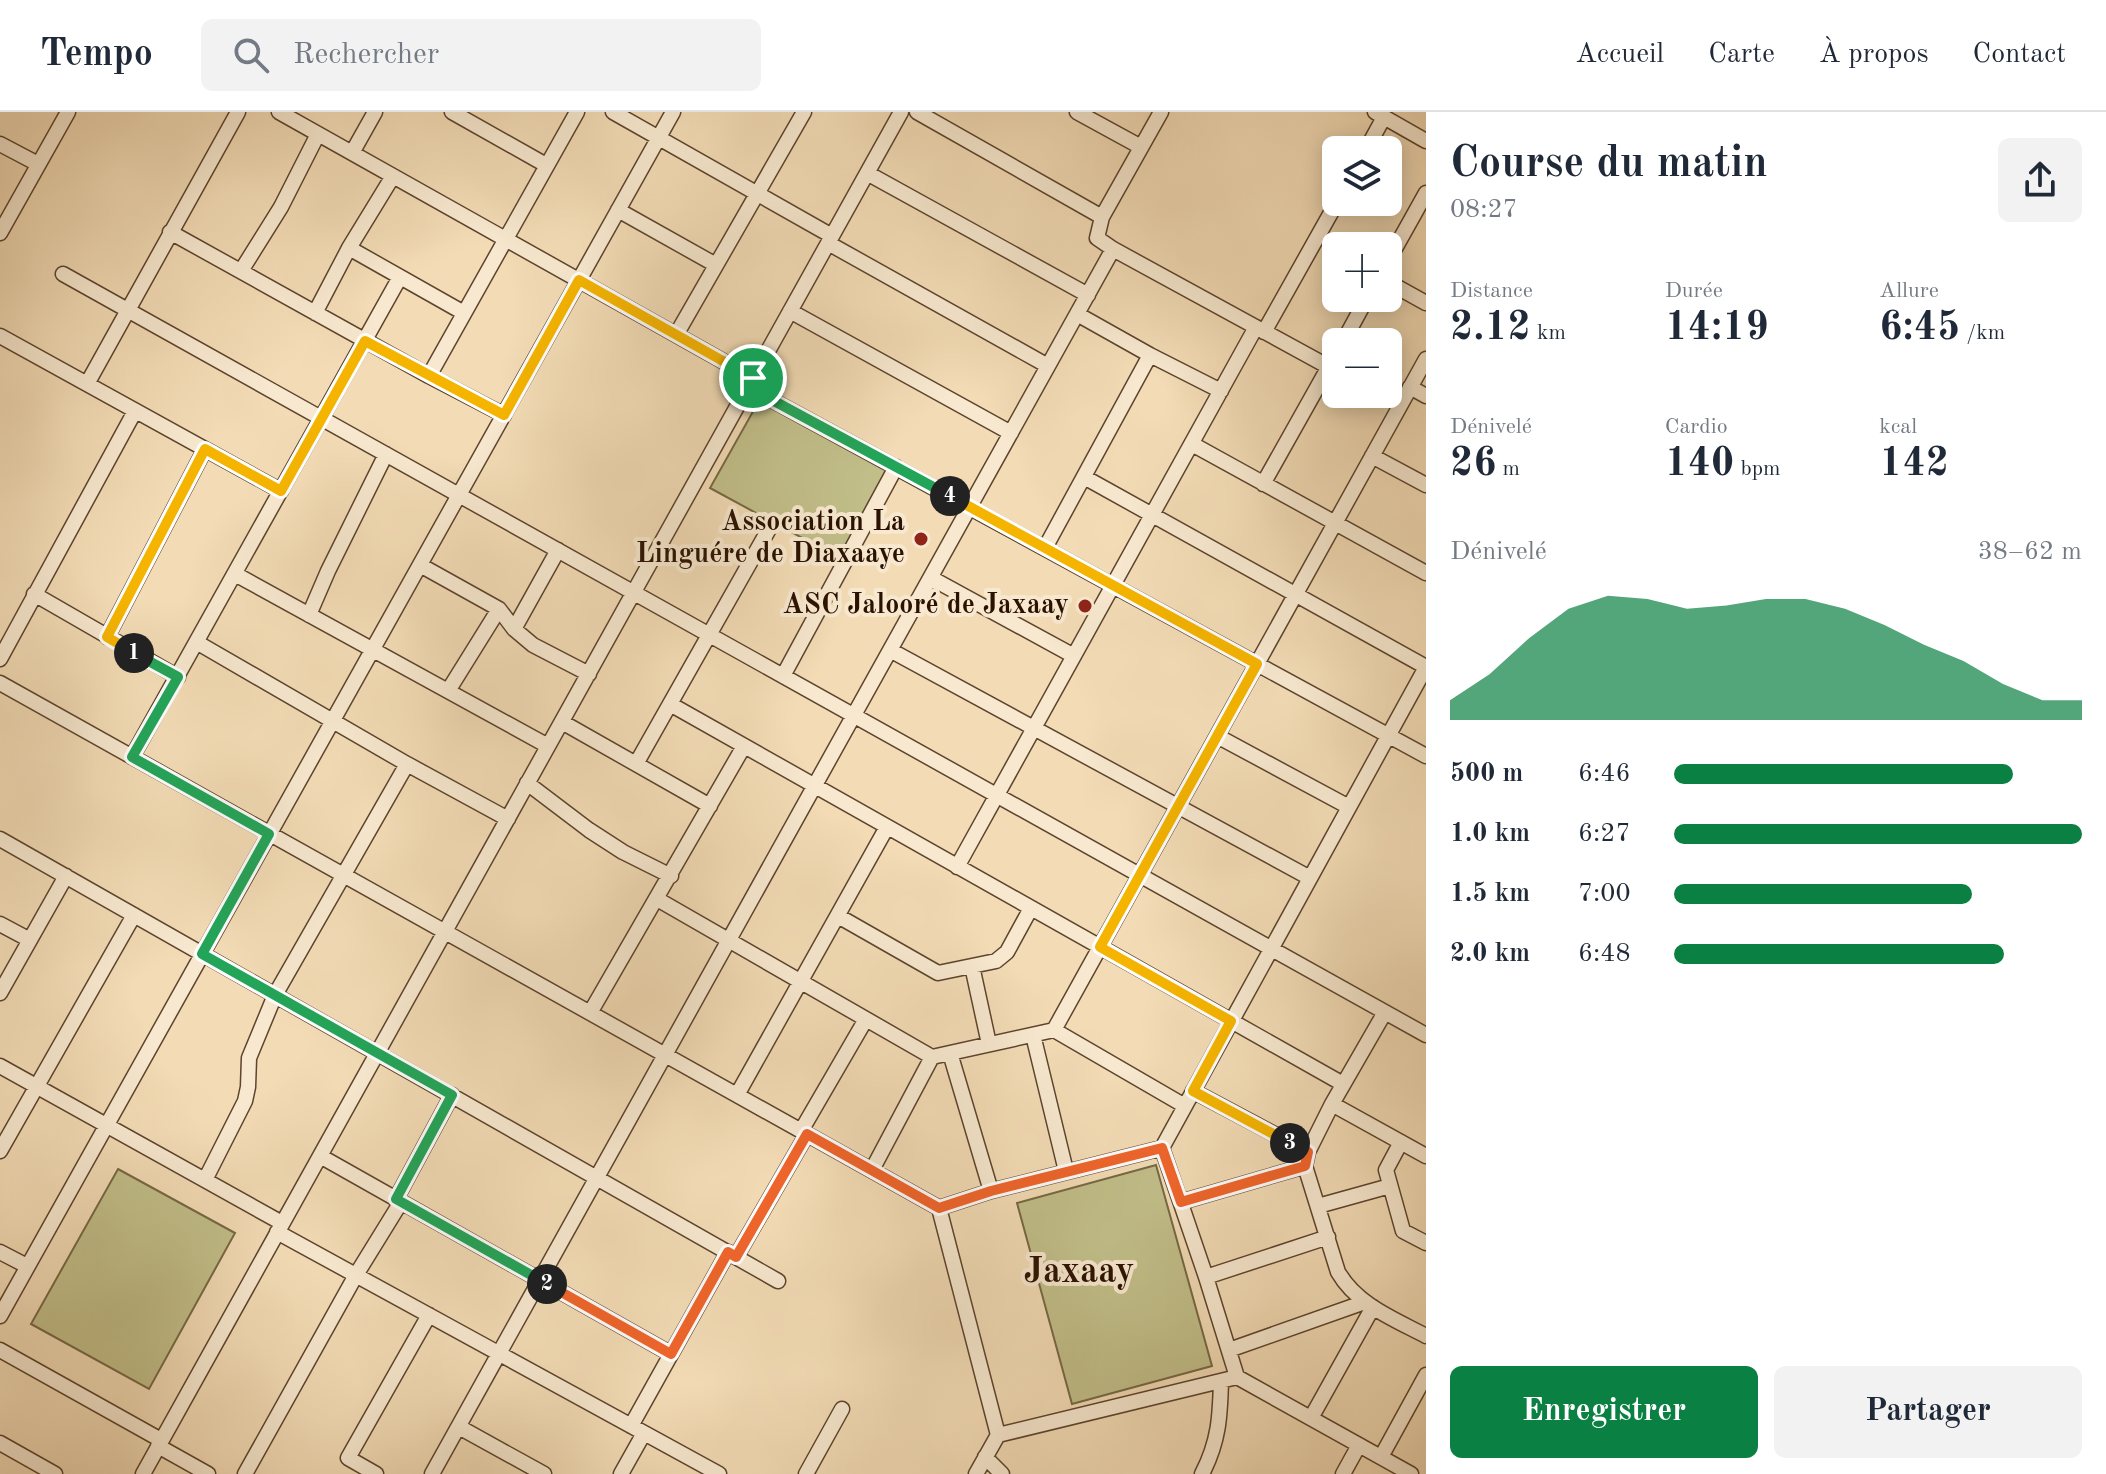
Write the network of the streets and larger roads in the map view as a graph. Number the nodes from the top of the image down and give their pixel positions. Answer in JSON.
{"nodes":[{"id":1,"x":68,"y":112,"type":"edge"},
{"id":2,"x":238,"y":112,"type":"edge"},
{"id":3,"x":279,"y":112,"type":"edge"},
{"id":4,"x":375,"y":112,"type":"edge"},
{"id":5,"x":452,"y":112,"type":"edge"},
{"id":6,"x":577,"y":112,"type":"edge"},
{"id":7,"x":613,"y":112,"type":"edge"},
{"id":8,"x":673,"y":112,"type":"edge"},
{"id":9,"x":901,"y":112,"type":"edge"},
{"id":10,"x":917,"y":112,"type":"edge"},
{"id":11,"x":1077,"y":112,"type":"edge"},
{"id":12,"x":1161,"y":112,"type":"edge"},
{"id":13,"x":797,"y":114,"type":"edge"},
{"id":14,"x":1380,"y":115,"type":"edge"},
{"id":15,"x":1099,"y":117,"type":"edge"},
{"id":16,"x":318,"y":134,"type":"junction"},
{"id":17,"x":1372,"y":136,"type":"edge"},
{"id":18,"x":658,"y":138,"type":"junction"},
{"id":19,"x":1426,"y":141,"type":"edge"},
{"id":20,"x":0,"y":144,"type":"edge"},
{"id":21,"x":1141,"y":147,"type":"junction"},
{"id":22,"x":352,"y":153,"type":"junction"},
{"id":23,"x":38,"y":164,"type":"junction"},
{"id":24,"x":546,"y":165,"type":"junction"},
{"id":25,"x":867,"y":173,"type":"junction"},
{"id":26,"x":393,"y":176,"type":"junction"},
{"id":27,"x":1426,"y":193,"type":"edge"},
{"id":28,"x":757,"y":194,"type":"junction"},
{"id":29,"x":618,"y":210,"type":"junction"},
{"id":30,"x":1329,"y":216,"type":"edge"},
{"id":31,"x":1102,"y":217,"type":"junction"},
{"id":32,"x":170,"y":232,"type":"junction"},
{"id":33,"x":0,"y":233,"type":"edge"},
{"id":34,"x":1402,"y":236,"type":"edge"},
{"id":35,"x":505,"y":238,"type":"junction"},
{"id":36,"x":830,"y":240,"type":"junction"},
{"id":37,"x":349,"y":248,"type":"junction"},
{"id":38,"x":1113,"y":249,"type":"junction"},
{"id":39,"x":716,"y":265,"type":"junction"},
{"id":40,"x":241,"y":271,"type":"junction"},
{"id":41,"x":63,"y":274,"type":"dead end"},
{"id":42,"x":400,"y":277,"type":"junction"},
{"id":43,"x":579,"y":280,"type":"junction"},
{"id":44,"x":1402,"y":290,"type":"edge"},
{"id":45,"x":1088,"y":295,"type":"junction"},
{"id":46,"x":1426,"y":303,"type":"edge"},
{"id":47,"x":128,"y":310,"type":"junction"},
{"id":48,"x":790,"y":311,"type":"junction"},
{"id":49,"x":315,"y":313,"type":"junction"},
{"id":50,"x":464,"y":313,"type":"junction"},
{"id":51,"x":1077,"y":314,"type":"junction"},
{"id":52,"x":1260,"y":330,"type":"junction"},
{"id":53,"x":676,"y":335,"type":"junction"},
{"id":54,"x":0,"y":336,"type":"edge"},
{"id":55,"x":365,"y":341,"type":"junction"},
{"id":56,"x":1150,"y":355,"type":"junction"},
{"id":57,"x":1322,"y":356,"type":"edge"},
{"id":58,"x":1426,"y":359,"type":"edge"},
{"id":59,"x":1048,"y":366,"type":"junction"},
{"id":60,"x":429,"y":376,"type":"junction"},
{"id":61,"x":1322,"y":378,"type":"edge"},
{"id":62,"x":751,"y":382,"type":"junction"},
{"id":63,"x":87,"y":384,"type":"junction"},
{"id":64,"x":1410,"y":387,"type":"junction"},
{"id":65,"x":1221,"y":391,"type":"junction"},
{"id":66,"x":1426,"y":396,"type":"edge"},
{"id":67,"x":135,"y":411,"type":"junction"},
{"id":68,"x":504,"y":415,"type":"junction"},
{"id":69,"x":322,"y":418,"type":"junction"},
{"id":70,"x":1011,"y":433,"type":"junction"},
{"id":71,"x":1192,"y":444,"type":"junction"},
{"id":72,"x":205,"y":449,"type":"junction"},
{"id":73,"x":386,"y":454,"type":"junction"},
{"id":74,"x":1372,"y":456,"type":"junction"},
{"id":75,"x":896,"y":467,"type":"junction"},
{"id":76,"x":1084,"y":477,"type":"junction"},
{"id":77,"x":1263,"y":484,"type":"junction"},
{"id":78,"x":1426,"y":485,"type":"edge"},
{"id":79,"x":281,"y":491,"type":"junction"},
{"id":80,"x":459,"y":495,"type":"junction"},
{"id":81,"x":970,"y":507,"type":"junction"},
{"id":82,"x":1153,"y":515,"type":"junction"},
{"id":83,"x":1335,"y":523,"type":"junction"},
{"id":84,"x":769,"y":529,"type":"dead end"},
{"id":85,"x":1045,"y":548,"type":"junction"},
{"id":86,"x":558,"y":550,"type":"junction"},
{"id":87,"x":420,"y":565,"type":"junction"},
{"id":88,"x":1426,"y":573,"type":"edge"},
{"id":89,"x":235,"y":574,"type":"junction"},
{"id":90,"x":931,"y":578,"type":"junction"},
{"id":91,"x":1113,"y":585,"type":"junction"},
{"id":92,"x":634,"y":592,"type":"junction"},
{"id":93,"x":34,"y":594,"type":"junction"},
{"id":94,"x":1296,"y":594,"type":"junction"},
{"id":95,"x":499,"y":609,"type":"junction"},
{"id":96,"x":309,"y":615,"type":"junction"},
{"id":97,"x":514,"y":629,"type":"junction"},
{"id":98,"x":710,"y":635,"type":"junction"},
{"id":99,"x":107,"y":637,"type":"junction"},
{"id":100,"x":198,"y":643,"type":"junction"},
{"id":101,"x":372,"y":650,"type":"junction"},
{"id":102,"x":890,"y":650,"type":"junction"},
{"id":103,"x":1074,"y":656,"type":"junction"},
{"id":104,"x":0,"y":659,"type":"edge"},
{"id":105,"x":1257,"y":664,"type":"junction"},
{"id":106,"x":1426,"y":667,"type":"edge"},
{"id":107,"x":589,"y":674,"type":"junction"},
{"id":108,"x":783,"y":676,"type":"junction"},
{"id":109,"x":178,"y":677,"type":"junction"},
{"id":110,"x":0,"y":683,"type":"edge"},
{"id":111,"x":448,"y":691,"type":"junction"},
{"id":112,"x":670,"y":704,"type":"junction"},
{"id":113,"x":854,"y":715,"type":"junction"},
{"id":114,"x":332,"y":720,"type":"junction"},
{"id":115,"x":562,"y":722,"type":"junction"},
{"id":116,"x":1034,"y":728,"type":"junction"},
{"id":117,"x":1388,"y":735,"type":"junction"},
{"id":118,"x":1217,"y":736,"type":"junction"},
{"id":119,"x":548,"y":746,"type":"junction"},
{"id":120,"x":744,"y":746,"type":"junction"},
{"id":121,"x":1426,"y":756,"type":"edge"},
{"id":122,"x":132,"y":757,"type":"junction"},
{"id":123,"x":407,"y":764,"type":"junction"},
{"id":124,"x":636,"y":764,"type":"junction"},
{"id":125,"x":527,"y":783,"type":"junction"},
{"id":126,"x":815,"y":786,"type":"junction"},
{"id":127,"x":997,"y":795,"type":"junction"},
{"id":128,"x":710,"y":806,"type":"junction"},
{"id":129,"x":1178,"y":806,"type":"junction"},
{"id":130,"x":1349,"y":807,"type":"junction"},
{"id":131,"x":508,"y":819,"type":"junction"},
{"id":132,"x":887,"y":827,"type":"junction"},
{"id":133,"x":269,"y":834,"type":"junction"},
{"id":134,"x":0,"y":839,"type":"edge"},
{"id":135,"x":957,"y":867,"type":"junction"},
{"id":136,"x":343,"y":875,"type":"junction"},
{"id":137,"x":1140,"y":875,"type":"junction"},
{"id":138,"x":66,"y":876,"type":"junction"},
{"id":139,"x":671,"y":876,"type":"junction"},
{"id":140,"x":1310,"y":878,"type":"junction"},
{"id":141,"x":657,"y":899,"type":"junction"},
{"id":142,"x":1031,"y":908,"type":"junction"},
{"id":143,"x":134,"y":915,"type":"junction"},
{"id":144,"x":838,"y":916,"type":"junction"},
{"id":145,"x":0,"y":924,"type":"edge"},
{"id":146,"x":445,"y":932,"type":"junction"},
{"id":147,"x":30,"y":940,"type":"junction"},
{"id":148,"x":729,"y":941,"type":"junction"},
{"id":149,"x":1100,"y":947,"type":"junction"},
{"id":150,"x":1271,"y":948,"type":"junction"},
{"id":151,"x":202,"y":954,"type":"junction"},
{"id":152,"x":972,"y":966,"type":"junction"},
{"id":153,"x":801,"y":982,"type":"junction"},
{"id":154,"x":0,"y":993,"type":"edge"},
{"id":155,"x":275,"y":995,"type":"junction"},
{"id":156,"x":1385,"y":1012,"type":"junction"},
{"id":157,"x":590,"y":1013,"type":"junction"},
{"id":158,"x":866,"y":1019,"type":"junction"},
{"id":159,"x":1231,"y":1021,"type":"junction"},
{"id":160,"x":1054,"y":1030,"type":"junction"},
{"id":161,"x":1033,"y":1035,"type":"junction"},
{"id":162,"x":1426,"y":1035,"type":"edge"},
{"id":163,"x":989,"y":1044,"type":"junction"},
{"id":164,"x":377,"y":1053,"type":"junction"},
{"id":165,"x":950,"y":1053,"type":"junction"},
{"id":166,"x":665,"y":1055,"type":"junction"},
{"id":167,"x":932,"y":1057,"type":"junction"},
{"id":168,"x":0,"y":1066,"type":"edge"},
{"id":169,"x":1343,"y":1084,"type":"junction"},
{"id":170,"x":37,"y":1086,"type":"junction"},
{"id":171,"x":1193,"y":1091,"type":"junction"},
{"id":172,"x":452,"y":1095,"type":"junction"},
{"id":173,"x":737,"y":1095,"type":"junction"},
{"id":174,"x":1332,"y":1104,"type":"junction"},
{"id":175,"x":1185,"y":1106,"type":"junction"},
{"id":176,"x":106,"y":1125,"type":"junction"},
{"id":177,"x":804,"y":1133,"type":"junction"},
{"id":178,"x":1401,"y":1142,"type":"junction"},
{"id":179,"x":1162,"y":1148,"type":"junction"},
{"id":180,"x":0,"y":1151,"type":"edge"},
{"id":181,"x":320,"y":1156,"type":"junction"},
{"id":182,"x":1426,"y":1156,"type":"edge"},
{"id":183,"x":1306,"y":1159,"type":"junction"},
{"id":184,"x":872,"y":1170,"type":"junction"},
{"id":185,"x":1066,"y":1171,"type":"junction"},
{"id":186,"x":597,"y":1178,"type":"junction"},
{"id":187,"x":205,"y":1180,"type":"junction"},
{"id":188,"x":1390,"y":1186,"type":"junction"},
{"id":189,"x":991,"y":1191,"type":"junction"},
{"id":190,"x":398,"y":1201,"type":"junction"},
{"id":191,"x":1181,"y":1202,"type":"junction"},
{"id":192,"x":1318,"y":1206,"type":"junction"},
{"id":193,"x":939,"y":1208,"type":"junction"},
{"id":194,"x":280,"y":1228,"type":"junction"},
{"id":195,"x":1328,"y":1237,"type":"junction"},
{"id":196,"x":1426,"y":1243,"type":"edge"},
{"id":197,"x":0,"y":1252,"type":"edge"},
{"id":198,"x":732,"y":1254,"type":"junction"},
{"id":199,"x":27,"y":1266,"type":"junction"},
{"id":200,"x":356,"y":1275,"type":"junction"},
{"id":201,"x":1206,"y":1277,"type":"junction"},
{"id":202,"x":540,"y":1281,"type":"junction"},
{"id":203,"x":778,"y":1281,"type":"dead end"},
{"id":204,"x":1369,"y":1305,"type":"junction"},
{"id":205,"x":429,"y":1315,"type":"junction"},
{"id":206,"x":0,"y":1316,"type":"edge"},
{"id":207,"x":1426,"y":1336,"type":"edge"},
{"id":208,"x":0,"y":1350,"type":"edge"},
{"id":209,"x":1229,"y":1350,"type":"junction"},
{"id":210,"x":499,"y":1354,"type":"junction"},
{"id":211,"x":671,"y":1354,"type":"junction"},
{"id":212,"x":1426,"y":1375,"type":"edge"},
{"id":213,"x":1237,"y":1377,"type":"junction"},
{"id":214,"x":1221,"y":1381,"type":"junction"},
{"id":215,"x":842,"y":1409,"type":"dead end"},
{"id":216,"x":1311,"y":1418,"type":"junction"},
{"id":217,"x":459,"y":1427,"type":"junction"},
{"id":218,"x":638,"y":1430,"type":"junction"},
{"id":219,"x":998,"y":1435,"type":"junction"},
{"id":220,"x":0,"y":1443,"type":"edge"},
{"id":221,"x":160,"y":1443,"type":"junction"},
{"id":222,"x":1359,"y":1445,"type":"junction"},
{"id":223,"x":985,"y":1457,"type":"junction"},
{"id":224,"x":1381,"y":1457,"type":"junction"},
{"id":225,"x":55,"y":1474,"type":"edge"},
{"id":226,"x":143,"y":1474,"type":"edge"},
{"id":227,"x":208,"y":1474,"type":"edge"},
{"id":228,"x":245,"y":1474,"type":"edge"},
{"id":229,"x":376,"y":1474,"type":"edge"},
{"id":230,"x":432,"y":1474,"type":"edge"},
{"id":231,"x":544,"y":1474,"type":"edge"},
{"id":232,"x":621,"y":1474,"type":"edge"},
{"id":233,"x":719,"y":1474,"type":"edge"},
{"id":234,"x":806,"y":1474,"type":"edge"},
{"id":235,"x":976,"y":1474,"type":"edge"},
{"id":236,"x":1002,"y":1474,"type":"edge"},
{"id":237,"x":1202,"y":1474,"type":"edge"},
{"id":238,"x":1343,"y":1474,"type":"edge"},
{"id":239,"x":1411,"y":1474,"type":"edge"}],
"edges":[{"from":1,"to":23,"type":"street"},
{"from":2,"to":32,"type":"street"},
{"from":3,"to":16,"type":"street"},
{"from":4,"to":22,"type":"street"},
{"from":5,"to":24,"type":"street"},
{"from":6,"to":24,"type":"street"},
{"from":7,"to":18,"type":"street"},
{"from":8,"to":18,"type":"street"},
{"from":9,"to":25,"type":"street"},
{"from":10,"to":31,"type":"street"},
{"from":11,"to":15,"type":"street"},
{"from":12,"to":21,"type":"street"},
{"from":13,"to":28,"type":"street"},
{"from":14,"to":17,"type":"street"},
{"from":14,"to":19,"type":"street"},
{"from":15,"to":21,"type":"street"},
{"from":16,"to":22,"type":"street"},
{"from":16,"to":40,"type":"street"},
{"from":18,"to":28,"type":"street"},
{"from":18,"to":29,"type":"street"},
{"from":20,"to":23,"type":"street"},
{"from":21,"to":31,"type":"street"},
{"from":22,"to":26,"type":"street"},
{"from":23,"to":33,"type":"street"},
{"from":24,"to":35,"type":"street"},
{"from":25,"to":36,"type":"street"},
{"from":25,"to":45,"type":"street"},
{"from":26,"to":35,"type":"street"},
{"from":26,"to":37,"type":"street"},
{"from":27,"to":34,"type":"street"},
{"from":28,"to":36,"type":"street"},
{"from":28,"to":39,"type":"street"},
{"from":29,"to":39,"type":"street"},
{"from":29,"to":43,"type":"street"},
{"from":30,"to":52,"type":"street"},
{"from":31,"to":38,"type":"street"},
{"from":32,"to":40,"type":"street"},
{"from":32,"to":47,"type":"street"},
{"from":35,"to":43,"type":"street"},
{"from":35,"to":50,"type":"street"},
{"from":36,"to":48,"type":"street"},
{"from":36,"to":59,"type":"street"},
{"from":37,"to":42,"type":"street"},
{"from":37,"to":49,"type":"street"},
{"from":38,"to":45,"type":"street"},
{"from":38,"to":52,"type":"street"},
{"from":39,"to":53,"type":"street"},
{"from":40,"to":49,"type":"street"},
{"from":41,"to":47,"type":"street"},
{"from":42,"to":50,"type":"street"},
{"from":42,"to":55,"type":"street"},
{"from":43,"to":53,"type":"street"},
{"from":43,"to":68,"type":"street"},
{"from":44,"to":46,"type":"street"},
{"from":45,"to":51,"type":"street"},
{"from":47,"to":63,"type":"street"},
{"from":47,"to":69,"type":"street"},
{"from":48,"to":62,"type":"street"},
{"from":48,"to":70,"type":"street"},
{"from":49,"to":55,"type":"street"},
{"from":50,"to":60,"type":"street"},
{"from":51,"to":56,"type":"street"},
{"from":51,"to":59,"type":"street"},
{"from":52,"to":57,"type":"street"},
{"from":52,"to":65,"type":"street"},
{"from":53,"to":62,"type":"street"},
{"from":54,"to":63,"type":"street"},
{"from":55,"to":60,"type":"street"},
{"from":55,"to":69,"type":"street"},
{"from":56,"to":65,"type":"street"},
{"from":56,"to":76,"type":"street"},
{"from":58,"to":64,"type":"street"},
{"from":59,"to":70,"type":"street"},
{"from":60,"to":68,"type":"street"},
{"from":61,"to":77,"type":"street"},
{"from":62,"to":75,"type":"street"},
{"from":62,"to":92,"type":"street"},
{"from":63,"to":67,"type":"street"},
{"from":64,"to":66,"type":"street"},
{"from":64,"to":74,"type":"street"},
{"from":65,"to":71,"type":"street"},
{"from":67,"to":72,"type":"street"},
{"from":67,"to":93,"type":"street"},
{"from":68,"to":80,"type":"street"},
{"from":69,"to":73,"type":"street"},
{"from":69,"to":79,"type":"street"},
{"from":70,"to":81,"type":"street"},
{"from":71,"to":77,"type":"street"},
{"from":71,"to":82,"type":"street"},
{"from":72,"to":79,"type":"street"},
{"from":72,"to":99,"type":"street"},
{"from":73,"to":80,"type":"street"},
{"from":73,"to":96,"type":"street"},
{"from":74,"to":78,"type":"street"},
{"from":74,"to":83,"type":"street"},
{"from":75,"to":81,"type":"street"},
{"from":75,"to":108,"type":"street"},
{"from":76,"to":82,"type":"street"},
{"from":76,"to":85,"type":"street"},
{"from":77,"to":83,"type":"street"},
{"from":79,"to":89,"type":"street"},
{"from":80,"to":86,"type":"street"},
{"from":80,"to":87,"type":"street"},
{"from":81,"to":85,"type":"street"},
{"from":81,"to":90,"type":"street"},
{"from":82,"to":91,"type":"street"},
{"from":82,"to":94,"type":"street"},
{"from":83,"to":88,"type":"street"},
{"from":83,"to":94,"type":"street"},
{"from":84,"to":98,"type":"street"},
{"from":85,"to":91,"type":"street"},
{"from":86,"to":92,"type":"street"},
{"from":86,"to":97,"type":"street"},
{"from":87,"to":95,"type":"street"},
{"from":87,"to":101,"type":"street"},
{"from":89,"to":96,"type":"street"},
{"from":89,"to":100,"type":"street"},
{"from":90,"to":102,"type":"street"},
{"from":90,"to":103,"type":"street"},
{"from":91,"to":103,"type":"street"},
{"from":91,"to":105,"type":"street"},
{"from":92,"to":98,"type":"street"},
{"from":92,"to":107,"type":"street"},
{"from":93,"to":99,"type":"street"},
{"from":93,"to":104,"type":"street"},
{"from":94,"to":105,"type":"street"},
{"from":94,"to":106,"type":"street"},
{"from":95,"to":97,"type":"street"},
{"from":95,"to":111,"type":"street"},
{"from":96,"to":101,"type":"street"},
{"from":97,"to":107,"type":"street"},
{"from":98,"to":108,"type":"street"},
{"from":98,"to":112,"type":"street"},
{"from":99,"to":109,"type":"street"},
{"from":100,"to":109,"type":"street"},
{"from":100,"to":114,"type":"street"},
{"from":101,"to":111,"type":"street"},
{"from":101,"to":114,"type":"street"},
{"from":102,"to":113,"type":"street"},
{"from":102,"to":116,"type":"street"},
{"from":103,"to":116,"type":"street"},
{"from":105,"to":117,"type":"street"},
{"from":105,"to":118,"type":"street"},
{"from":106,"to":117,"type":"street"},
{"from":107,"to":115,"type":"street"},
{"from":108,"to":113,"type":"street"},
{"from":109,"to":122,"type":"street"},
{"from":110,"to":122,"type":"street"},
{"from":111,"to":119,"type":"street"},
{"from":112,"to":120,"type":"street"},
{"from":112,"to":124,"type":"street"},
{"from":113,"to":126,"type":"street"},
{"from":113,"to":127,"type":"street"},
{"from":114,"to":123,"type":"street"},
{"from":114,"to":133,"type":"street"},
{"from":115,"to":119,"type":"street"},
{"from":115,"to":124,"type":"street"},
{"from":116,"to":127,"type":"street"},
{"from":116,"to":129,"type":"street"},
{"from":117,"to":121,"type":"street"},
{"from":117,"to":130,"type":"street"},
{"from":118,"to":129,"type":"street"},
{"from":118,"to":130,"type":"street"},
{"from":119,"to":125,"type":"street"},
{"from":120,"to":126,"type":"street"},
{"from":120,"to":128,"type":"street"},
{"from":122,"to":133,"type":"street"},
{"from":123,"to":131,"type":"street"},
{"from":123,"to":136,"type":"street"},
{"from":124,"to":128,"type":"street"},
{"from":125,"to":131,"type":"street"},
{"from":125,"to":139,"type":"street"},
{"from":126,"to":132,"type":"street"},
{"from":126,"to":148,"type":"street"},
{"from":127,"to":135,"type":"street"},
{"from":127,"to":137,"type":"street"},
{"from":128,"to":139,"type":"street"},
{"from":129,"to":137,"type":"street"},
{"from":129,"to":140,"type":"street"},
{"from":130,"to":140,"type":"street"},
{"from":131,"to":146,"type":"street"},
{"from":132,"to":135,"type":"street"},
{"from":132,"to":144,"type":"street"},
{"from":133,"to":136,"type":"street"},
{"from":133,"to":151,"type":"street"},
{"from":134,"to":138,"type":"street"},
{"from":135,"to":142,"type":"street"},
{"from":136,"to":146,"type":"street"},
{"from":136,"to":155,"type":"street"},
{"from":137,"to":149,"type":"street"},
{"from":137,"to":150,"type":"street"},
{"from":138,"to":143,"type":"street"},
{"from":138,"to":147,"type":"street"},
{"from":139,"to":141,"type":"street"},
{"from":140,"to":150,"type":"street"},
{"from":141,"to":148,"type":"street"},
{"from":141,"to":157,"type":"street"},
{"from":142,"to":149,"type":"street"},
{"from":142,"to":152,"type":"street"},
{"from":143,"to":151,"type":"street"},
{"from":143,"to":170,"type":"street"},
{"from":144,"to":152,"type":"street"},
{"from":144,"to":153,"type":"street"},
{"from":145,"to":147,"type":"street"},
{"from":146,"to":157,"type":"street"},
{"from":146,"to":164,"type":"street"},
{"from":147,"to":154,"type":"street"},
{"from":148,"to":153,"type":"street"},
{"from":148,"to":166,"type":"street"},
{"from":149,"to":159,"type":"street"},
{"from":149,"to":160,"type":"street"},
{"from":150,"to":156,"type":"street"},
{"from":150,"to":159,"type":"street"},
{"from":151,"to":155,"type":"street"},
{"from":151,"to":176,"type":"street"},
{"from":152,"to":163,"type":"street"},
{"from":153,"to":158,"type":"street"},
{"from":153,"to":173,"type":"street"},
{"from":155,"to":164,"type":"street"},
{"from":155,"to":187,"type":"street"},
{"from":156,"to":162,"type":"street"},
{"from":156,"to":169,"type":"street"},
{"from":157,"to":166,"type":"street"},
{"from":158,"to":167,"type":"street"},
{"from":158,"to":177,"type":"street"},
{"from":159,"to":169,"type":"street"},
{"from":159,"to":171,"type":"street"},
{"from":160,"to":161,"type":"street"},
{"from":160,"to":175,"type":"street"},
{"from":161,"to":163,"type":"street"},
{"from":161,"to":185,"type":"street"},
{"from":163,"to":165,"type":"street"},
{"from":164,"to":172,"type":"street"},
{"from":164,"to":181,"type":"street"},
{"from":165,"to":167,"type":"street"},
{"from":165,"to":189,"type":"street"},
{"from":166,"to":173,"type":"street"},
{"from":166,"to":186,"type":"street"},
{"from":167,"to":184,"type":"street"},
{"from":168,"to":170,"type":"street"},
{"from":169,"to":174,"type":"street"},
{"from":170,"to":176,"type":"street"},
{"from":170,"to":180,"type":"street"},
{"from":171,"to":175,"type":"street"},
{"from":171,"to":183,"type":"street"},
{"from":172,"to":186,"type":"street"},
{"from":172,"to":190,"type":"street"},
{"from":173,"to":177,"type":"street"},
{"from":174,"to":178,"type":"street"},
{"from":174,"to":183,"type":"street"},
{"from":175,"to":179,"type":"street"},
{"from":176,"to":187,"type":"street"},
{"from":176,"to":199,"type":"street"},
{"from":177,"to":184,"type":"street"},
{"from":177,"to":198,"type":"street"},
{"from":178,"to":182,"type":"street"},
{"from":178,"to":188,"type":"street"},
{"from":179,"to":185,"type":"street"},
{"from":179,"to":191,"type":"street"},
{"from":181,"to":190,"type":"street"},
{"from":181,"to":194,"type":"street"},
{"from":183,"to":191,"type":"street"},
{"from":183,"to":192,"type":"street"},
{"from":184,"to":193,"type":"street"},
{"from":185,"to":189,"type":"street"},
{"from":186,"to":198,"type":"street"},
{"from":186,"to":202,"type":"street"},
{"from":187,"to":194,"type":"street"},
{"from":188,"to":192,"type":"street"},
{"from":188,"to":196,"type":"street"},
{"from":189,"to":193,"type":"street"},
{"from":190,"to":200,"type":"street"},
{"from":190,"to":202,"type":"street"},
{"from":191,"to":201,"type":"street"},
{"from":192,"to":195,"type":"street"},
{"from":193,"to":219,"type":"street"},
{"from":194,"to":200,"type":"street"},
{"from":194,"to":221,"type":"street"},
{"from":195,"to":201,"type":"street"},
{"from":195,"to":204,"type":"street"},
{"from":197,"to":199,"type":"street"},
{"from":198,"to":203,"type":"street"},
{"from":198,"to":211,"type":"street"},
{"from":199,"to":206,"type":"street"},
{"from":200,"to":205,"type":"street"},
{"from":200,"to":228,"type":"street"},
{"from":201,"to":209,"type":"street"},
{"from":202,"to":210,"type":"street"},
{"from":202,"to":211,"type":"street"},
{"from":204,"to":207,"type":"street"},
{"from":204,"to":209,"type":"street"},
{"from":204,"to":216,"type":"street"},
{"from":205,"to":210,"type":"street"},
{"from":205,"to":229,"type":"street"},
{"from":208,"to":221,"type":"street"},
{"from":209,"to":213,"type":"street"},
{"from":210,"to":217,"type":"street"},
{"from":210,"to":218,"type":"street"},
{"from":211,"to":218,"type":"street"},
{"from":212,"to":224,"type":"street"},
{"from":213,"to":214,"type":"street"},
{"from":213,"to":216,"type":"street"},
{"from":214,"to":219,"type":"street"},
{"from":214,"to":237,"type":"street"},
{"from":215,"to":234,"type":"street"},
{"from":216,"to":222,"type":"street"},
{"from":217,"to":230,"type":"street"},
{"from":217,"to":231,"type":"street"},
{"from":218,"to":232,"type":"street"},
{"from":218,"to":233,"type":"street"},
{"from":219,"to":223,"type":"street"},
{"from":220,"to":225,"type":"street"},
{"from":221,"to":226,"type":"street"},
{"from":221,"to":227,"type":"street"},
{"from":222,"to":224,"type":"street"},
{"from":222,"to":238,"type":"street"},
{"from":223,"to":235,"type":"street"},
{"from":223,"to":236,"type":"street"},
{"from":224,"to":239,"type":"street"}]}
